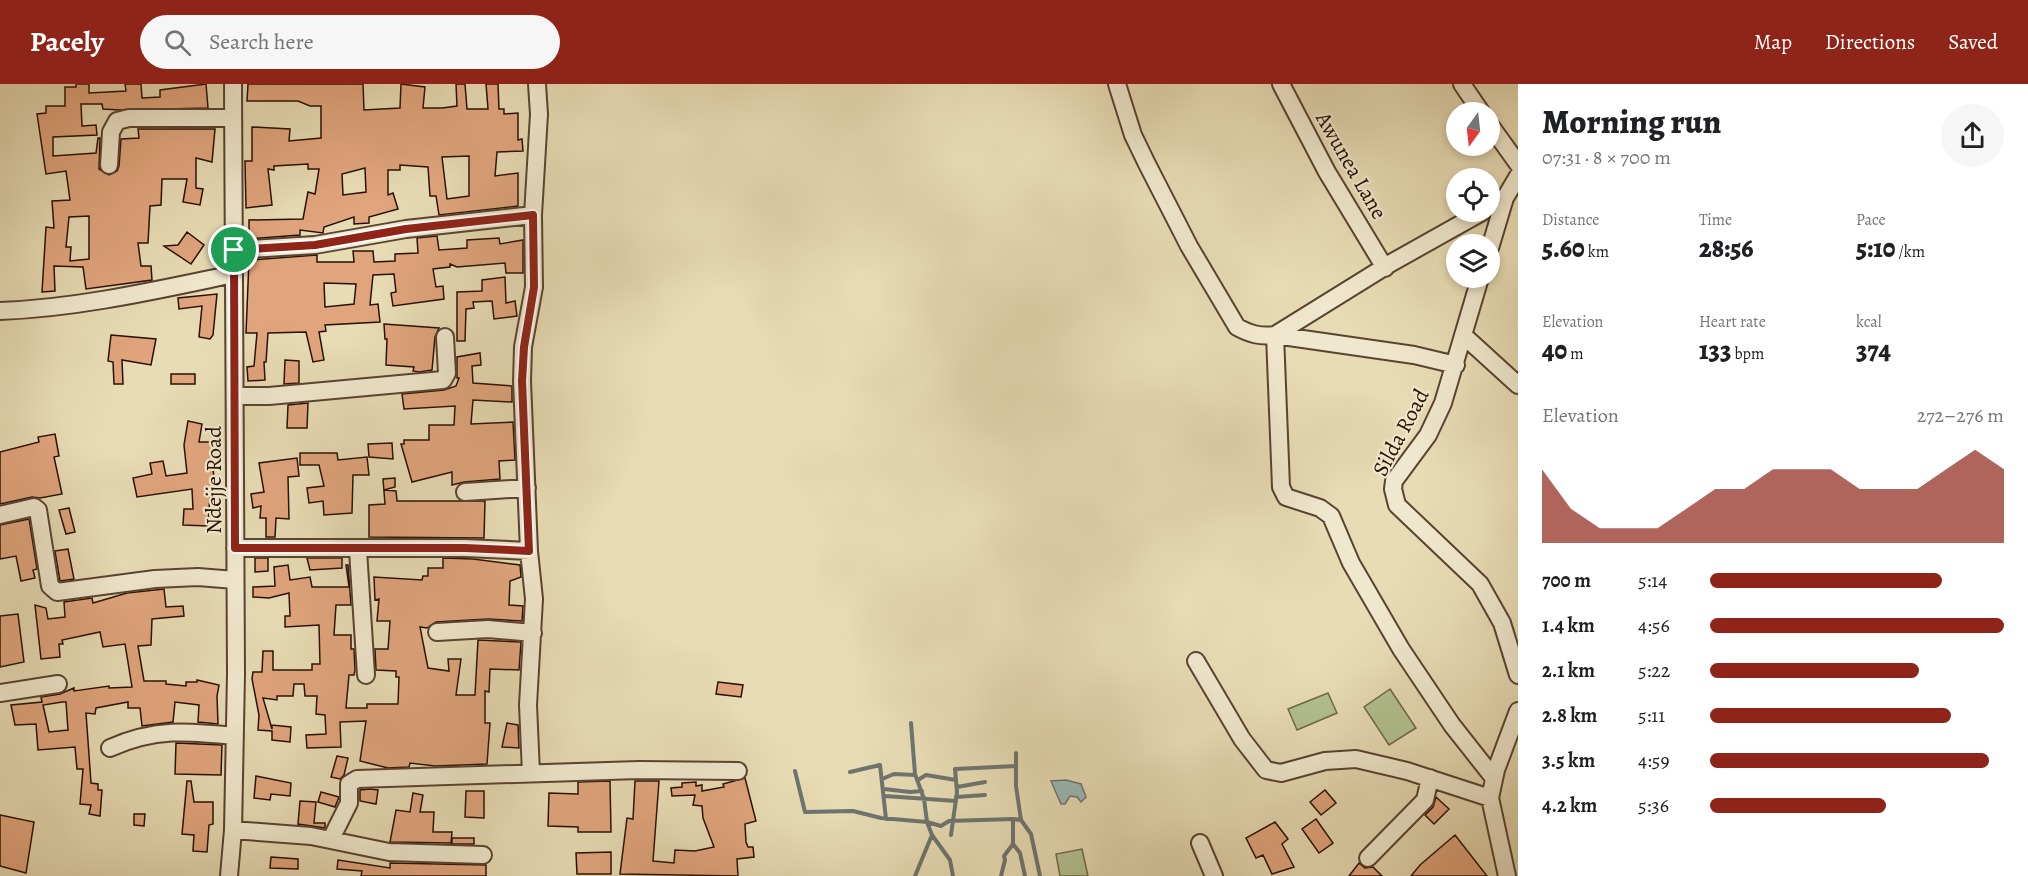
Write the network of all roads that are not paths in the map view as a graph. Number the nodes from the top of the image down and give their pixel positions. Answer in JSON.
{"nodes":[{"id":1,"x":233,"y":84,"type":"edge"},
{"id":2,"x":537,"y":84,"type":"edge"},
{"id":3,"x":1117,"y":84,"type":"edge"},
{"id":4,"x":1281,"y":84,"type":"edge"},
{"id":5,"x":1462,"y":84,"type":"edge"},
{"id":6,"x":1474,"y":102,"type":"edge"},
{"id":7,"x":233,"y":118,"type":"junction"},
{"id":8,"x":1500,"y":139,"type":"edge"},
{"id":9,"x":1518,"y":164,"type":"edge"},
{"id":10,"x":109,"y":165,"type":"dead end"},
{"id":11,"x":1518,"y":176,"type":"edge"},
{"id":12,"x":1505,"y":198,"type":"junction"},
{"id":13,"x":1500,"y":201,"type":"edge"},
{"id":14,"x":533,"y":215,"type":"junction"},
{"id":15,"x":1465,"y":222,"type":"edge"},
{"id":16,"x":1494,"y":234,"type":"edge"},
{"id":17,"x":234,"y":250,"type":"junction"},
{"id":18,"x":1385,"y":268,"type":"junction"},
{"id":19,"x":234,"y":274,"type":"junction"},
{"id":20,"x":1477,"y":288,"type":"edge"},
{"id":21,"x":0,"y":311,"type":"edge"},
{"id":22,"x":1275,"y":335,"type":"junction"},
{"id":23,"x":1463,"y":335,"type":"junction"},
{"id":24,"x":445,"y":337,"type":"dead end"},
{"id":25,"x":1456,"y":365,"type":"junction"},
{"id":26,"x":1518,"y":385,"type":"edge"},
{"id":27,"x":235,"y":396,"type":"junction"},
{"id":28,"x":527,"y":488,"type":"junction"},
{"id":29,"x":465,"y":492,"type":"dead end"},
{"id":30,"x":0,"y":515,"type":"edge"},
{"id":31,"x":235,"y":548,"type":"junction"},
{"id":32,"x":358,"y":550,"type":"junction"},
{"id":33,"x":529,"y":551,"type":"junction"},
{"id":34,"x":235,"y":580,"type":"junction"},
{"id":35,"x":437,"y":632,"type":"dead end"},
{"id":36,"x":533,"y":633,"type":"junction"},
{"id":37,"x":1196,"y":661,"type":"dead end"},
{"id":38,"x":366,"y":675,"type":"dead end"},
{"id":39,"x":1518,"y":675,"type":"edge"},
{"id":40,"x":58,"y":684,"type":"dead end"},
{"id":41,"x":0,"y":693,"type":"edge"},
{"id":42,"x":1518,"y":711,"type":"edge"},
{"id":43,"x":235,"y":736,"type":"junction"},
{"id":44,"x":110,"y":748,"type":"dead end"},
{"id":45,"x":738,"y":771,"type":"dead end"},
{"id":46,"x":531,"y":773,"type":"junction"},
{"id":47,"x":1493,"y":777,"type":"junction"},
{"id":48,"x":1430,"y":778,"type":"junction"},
{"id":49,"x":1490,"y":798,"type":"junction"},
{"id":50,"x":233,"y":830,"type":"junction"},
{"id":51,"x":331,"y":839,"type":"junction"},
{"id":52,"x":1200,"y":843,"type":"dead end"},
{"id":53,"x":483,"y":855,"type":"dead end"},
{"id":54,"x":1368,"y":858,"type":"dead end"},
{"id":55,"x":229,"y":876,"type":"edge"},
{"id":56,"x":1214,"y":876,"type":"edge"},
{"id":57,"x":1508,"y":876,"type":"edge"}],
"edges":[{"from":1,"to":7,"type":"street","name":"Ndejje Road"},
{"from":2,"to":14,"type":"street"},
{"from":3,"to":22,"type":"street"},
{"from":4,"to":18,"type":"street","name":"Awunea Lane"},
{"from":5,"to":6,"type":"street"},
{"from":7,"to":10,"type":"street"},
{"from":7,"to":17,"type":"street","name":"Ndejje Road"},
{"from":8,"to":9,"type":"street"},
{"from":11,"to":12,"type":"street"},
{"from":12,"to":13,"type":"street"},
{"from":12,"to":16,"type":"street"},
{"from":14,"to":17,"type":"street"},
{"from":14,"to":28,"type":"street"},
{"from":15,"to":18,"type":"street"},
{"from":17,"to":19,"type":"street","name":"Ndejje Road"},
{"from":18,"to":22,"type":"street"},
{"from":19,"to":21,"type":"street"},
{"from":19,"to":27,"type":"street","name":"Ndejje Road"},
{"from":20,"to":23,"type":"street","name":"Silda Road"},
{"from":22,"to":25,"type":"street"},
{"from":22,"to":47,"type":"street"},
{"from":23,"to":25,"type":"street","name":"Silda Road"},
{"from":23,"to":26,"type":"street"},
{"from":24,"to":27,"type":"street"},
{"from":25,"to":39,"type":"street","name":"Silda Road"},
{"from":27,"to":31,"type":"street","name":"Ndejje Road"},
{"from":28,"to":29,"type":"street"},
{"from":28,"to":33,"type":"street"},
{"from":30,"to":34,"type":"street"},
{"from":31,"to":32,"type":"street"},
{"from":31,"to":34,"type":"street","name":"Ndejje Road"},
{"from":32,"to":33,"type":"street"},
{"from":32,"to":38,"type":"street"},
{"from":33,"to":36,"type":"street"},
{"from":34,"to":43,"type":"street","name":"Ndejje Road"},
{"from":35,"to":36,"type":"street"},
{"from":36,"to":46,"type":"street"},
{"from":37,"to":48,"type":"street"},
{"from":40,"to":41,"type":"street"},
{"from":42,"to":47,"type":"street"},
{"from":43,"to":44,"type":"street"},
{"from":43,"to":50,"type":"street","name":"Ndejje Road"},
{"from":45,"to":46,"type":"street"},
{"from":46,"to":51,"type":"street"},
{"from":47,"to":49,"type":"street"},
{"from":48,"to":49,"type":"street"},
{"from":48,"to":54,"type":"street"},
{"from":49,"to":57,"type":"street"},
{"from":50,"to":51,"type":"street"},
{"from":50,"to":55,"type":"street","name":"Ndejje Road"},
{"from":51,"to":53,"type":"street"},
{"from":52,"to":56,"type":"street"}]}
